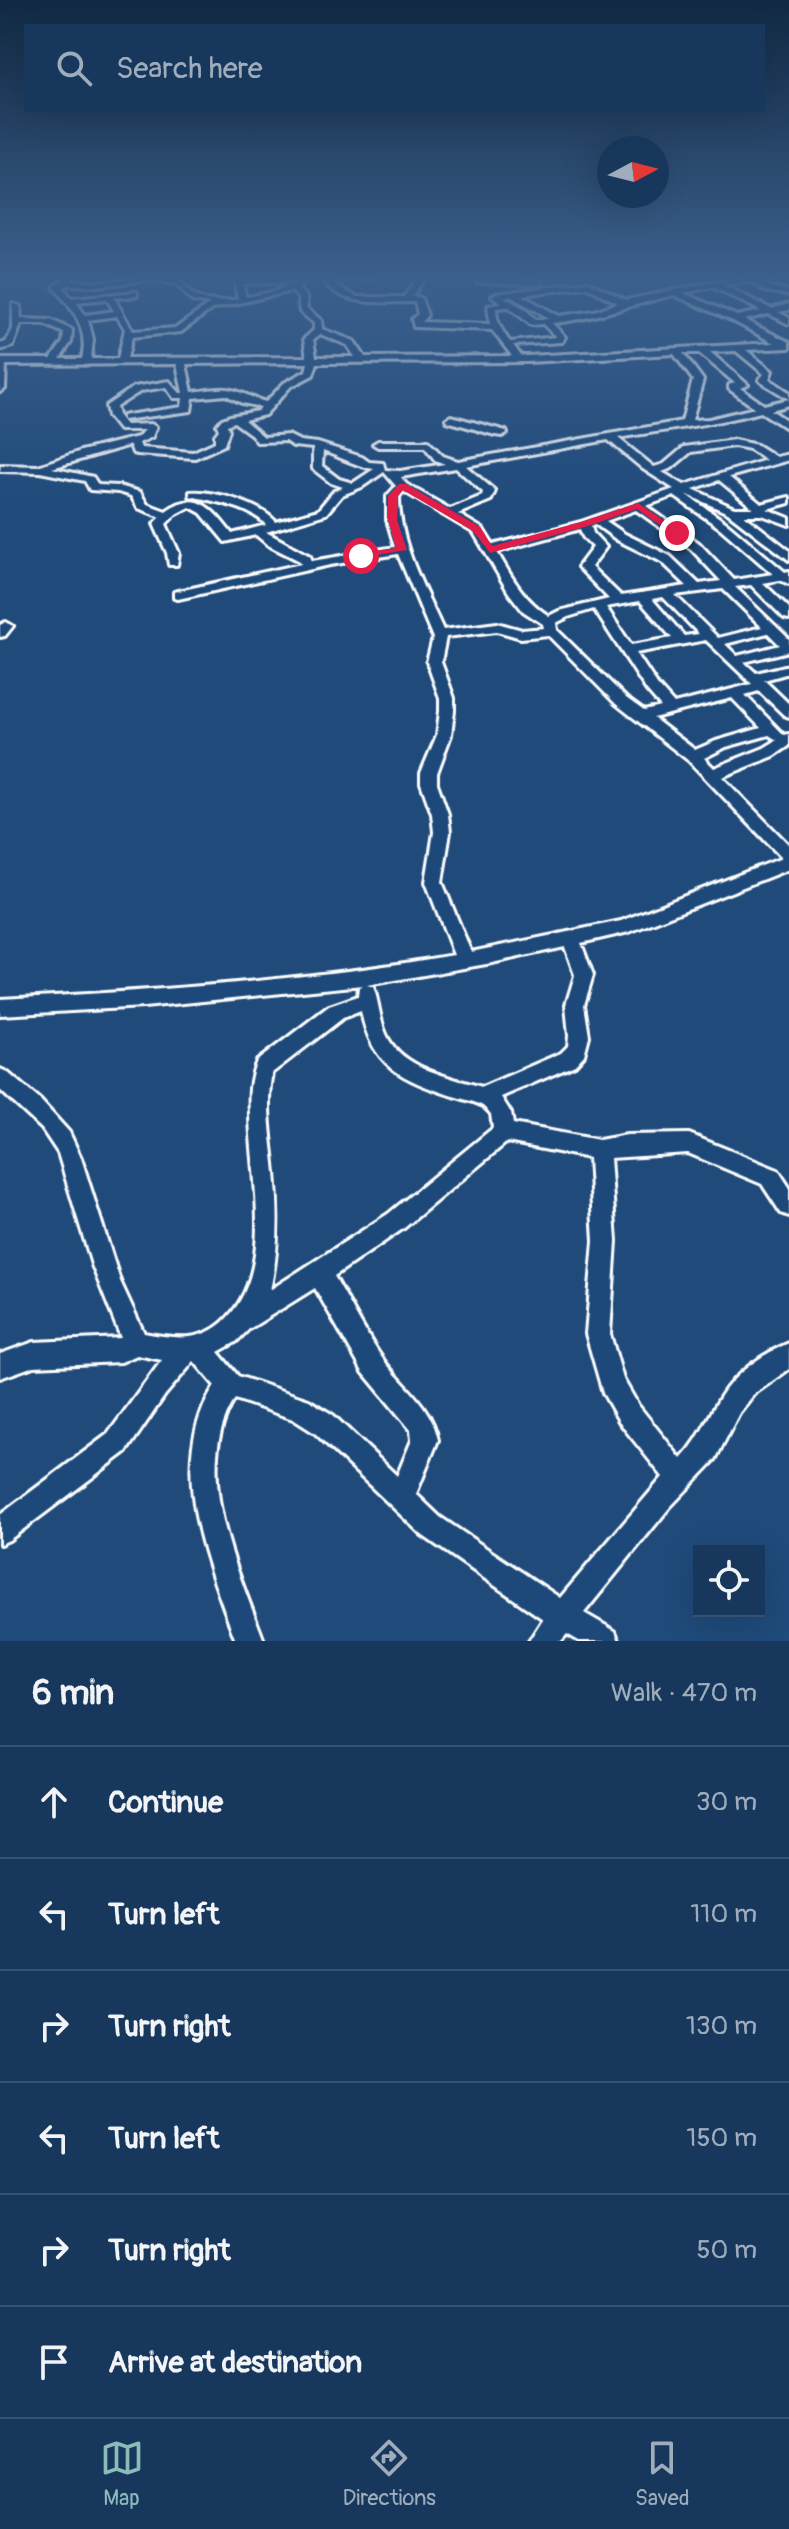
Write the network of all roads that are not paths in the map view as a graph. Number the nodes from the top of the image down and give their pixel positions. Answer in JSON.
{"nodes":[{"id":1,"x":677,"y":352,"type":"edge"},
{"id":2,"x":60,"y":353,"type":"edge"},
{"id":3,"x":87,"y":353,"type":"edge"},
{"id":4,"x":124,"y":353,"type":"edge"},
{"id":5,"x":310,"y":353,"type":"edge"},
{"id":6,"x":359,"y":353,"type":"edge"},
{"id":7,"x":488,"y":353,"type":"edge"},
{"id":8,"x":705,"y":353,"type":"edge"},
{"id":9,"x":744,"y":353,"type":"edge"},
{"id":10,"x":313,"y":360,"type":"junction"},
{"id":11,"x":361,"y":360,"type":"junction"},
{"id":12,"x":54,"y":361,"type":"junction"},
{"id":13,"x":86,"y":361,"type":"junction"},
{"id":14,"x":122,"y":361,"type":"junction"},
{"id":15,"x":181,"y":361,"type":"junction"},
{"id":16,"x":1,"y":362,"type":"edge"},
{"id":17,"x":769,"y":373,"type":"junction"},
{"id":18,"x":789,"y":384,"type":"edge"},
{"id":19,"x":0,"y":389,"type":"edge"},
{"id":20,"x":188,"y":394,"type":"junction"},
{"id":21,"x":788,"y":402,"type":"edge"},
{"id":22,"x":266,"y":405,"type":"junction"},
{"id":23,"x":758,"y":408,"type":"junction"},
{"id":24,"x":234,"y":418,"type":"junction"},
{"id":25,"x":451,"y":419,"type":"dead end"},
{"id":26,"x":117,"y":420,"type":"junction"},
{"id":27,"x":686,"y":424,"type":"junction"},
{"id":28,"x":789,"y":427,"type":"edge"},
{"id":29,"x":502,"y":433,"type":"dead end"},
{"id":30,"x":611,"y":438,"type":"junction"},
{"id":31,"x":134,"y":442,"type":"junction"},
{"id":32,"x":378,"y":444,"type":"dead end"},
{"id":33,"x":318,"y":447,"type":"junction"},
{"id":34,"x":789,"y":457,"type":"edge"},
{"id":35,"x":774,"y":461,"type":"junction"},
{"id":36,"x":458,"y":465,"type":"junction"},
{"id":37,"x":0,"y":468,"type":"edge"},
{"id":38,"x":39,"y":469,"type":"junction"},
{"id":39,"x":380,"y":470,"type":"junction"},
{"id":40,"x":653,"y":471,"type":"junction"},
{"id":41,"x":393,"y":473,"type":"junction"},
{"id":42,"x":721,"y":476,"type":"junction"},
{"id":43,"x":350,"y":486,"type":"junction"},
{"id":44,"x":402,"y":486,"type":"junction"},
{"id":45,"x":681,"y":492,"type":"junction"},
{"id":46,"x":194,"y":494,"type":"dead end"},
{"id":47,"x":789,"y":500,"type":"edge"},
{"id":48,"x":638,"y":506,"type":"junction"},
{"id":49,"x":732,"y":511,"type":"junction"},
{"id":50,"x":767,"y":512,"type":"junction"},
{"id":51,"x":448,"y":514,"type":"junction"},
{"id":52,"x":167,"y":515,"type":"junction"},
{"id":53,"x":591,"y":522,"type":"junction"},
{"id":54,"x":789,"y":525,"type":"edge"},
{"id":55,"x":274,"y":527,"type":"junction"},
{"id":56,"x":258,"y":531,"type":"junction"},
{"id":57,"x":402,"y":550,"type":"junction"},
{"id":58,"x":490,"y":550,"type":"junction"},
{"id":59,"x":789,"y":556,"type":"edge"},
{"id":60,"x":173,"y":562,"type":"dead end"},
{"id":61,"x":307,"y":566,"type":"junction"},
{"id":62,"x":787,"y":578,"type":"edge"},
{"id":63,"x":754,"y":581,"type":"junction"},
{"id":64,"x":728,"y":584,"type":"junction"},
{"id":65,"x":696,"y":588,"type":"junction"},
{"id":66,"x":666,"y":593,"type":"junction"},
{"id":67,"x":178,"y":595,"type":"dead end"},
{"id":68,"x":644,"y":597,"type":"junction"},
{"id":69,"x":619,"y":601,"type":"junction"},
{"id":70,"x":598,"y":605,"type":"junction"},
{"id":71,"x":786,"y":612,"type":"edge"},
{"id":72,"x":756,"y":616,"type":"junction"},
{"id":73,"x":0,"y":627,"type":"edge"},
{"id":74,"x":550,"y":627,"type":"junction"},
{"id":75,"x":770,"y":629,"type":"junction"},
{"id":76,"x":0,"y":633,"type":"edge"},
{"id":77,"x":439,"y":634,"type":"junction"},
{"id":78,"x":713,"y":639,"type":"junction"},
{"id":79,"x":681,"y":641,"type":"junction"},
{"id":80,"x":789,"y":646,"type":"edge"},
{"id":81,"x":628,"y":650,"type":"junction"},
{"id":82,"x":737,"y":660,"type":"junction"},
{"id":83,"x":789,"y":669,"type":"edge"},
{"id":84,"x":759,"y":682,"type":"junction"},
{"id":85,"x":735,"y":693,"type":"junction"},
{"id":86,"x":671,"y":709,"type":"junction"},
{"id":87,"x":789,"y":712,"type":"edge"},
{"id":88,"x":644,"y":716,"type":"junction"},
{"id":89,"x":771,"y":730,"type":"junction"},
{"id":90,"x":786,"y":741,"type":"edge"},
{"id":91,"x":694,"y":757,"type":"junction"},
{"id":92,"x":712,"y":775,"type":"junction"},
{"id":93,"x":789,"y":855,"type":"edge"},
{"id":94,"x":789,"y":862,"type":"edge"},
{"id":95,"x":571,"y":940,"type":"junction"},
{"id":96,"x":465,"y":960,"type":"junction"},
{"id":97,"x":365,"y":989,"type":"junction"},
{"id":98,"x":0,"y":1007,"type":"edge"},
{"id":99,"x":0,"y":1078,"type":"edge"},
{"id":100,"x":482,"y":1096,"type":"junction"},
{"id":101,"x":504,"y":1132,"type":"junction"},
{"id":102,"x":599,"y":1150,"type":"junction"},
{"id":103,"x":782,"y":1182,"type":"edge"},
{"id":104,"x":789,"y":1206,"type":"edge"},
{"id":105,"x":319,"y":1273,"type":"junction"},
{"id":106,"x":240,"y":1321,"type":"junction"},
{"id":107,"x":137,"y":1343,"type":"junction"},
{"id":108,"x":195,"y":1348,"type":"junction"},
{"id":109,"x":789,"y":1355,"type":"edge"},
{"id":110,"x":0,"y":1366,"type":"edge"},
{"id":111,"x":230,"y":1385,"type":"junction"},
{"id":112,"x":680,"y":1478,"type":"junction"},
{"id":113,"x":401,"y":1499,"type":"junction"},
{"id":114,"x":0,"y":1531,"type":"edge"},
{"id":115,"x":564,"y":1618,"type":"junction"},
{"id":116,"x":250,"y":1641,"type":"edge"},
{"id":117,"x":543,"y":1641,"type":"edge"},
{"id":118,"x":605,"y":1641,"type":"edge"}],
"edges":[{"from":1,"to":27,"type":"street"},
{"from":2,"to":12,"type":"street"},
{"from":3,"to":13,"type":"street"},
{"from":4,"to":14,"type":"street"},
{"from":5,"to":10,"type":"street"},
{"from":6,"to":11,"type":"street"},
{"from":7,"to":11,"type":"street"},
{"from":8,"to":23,"type":"street"},
{"from":9,"to":17,"type":"street"},
{"from":10,"to":11,"type":"street"},
{"from":10,"to":15,"type":"street"},
{"from":10,"to":22,"type":"street"},
{"from":12,"to":13,"type":"street"},
{"from":12,"to":16,"type":"street"},
{"from":13,"to":14,"type":"street"},
{"from":14,"to":15,"type":"street"},
{"from":15,"to":20,"type":"street"},
{"from":16,"to":19,"type":"street"},
{"from":17,"to":18,"type":"street"},
{"from":17,"to":21,"type":"street"},
{"from":20,"to":22,"type":"street"},
{"from":20,"to":26,"type":"street"},
{"from":20,"to":26,"type":"street"},
{"from":21,"to":23,"type":"street"},
{"from":22,"to":24,"type":"street"},
{"from":23,"to":27,"type":"street"},
{"from":23,"to":28,"type":"street"},
{"from":24,"to":31,"type":"street"},
{"from":24,"to":33,"type":"street"},
{"from":25,"to":29,"type":"street"},
{"from":26,"to":31,"type":"street"},
{"from":27,"to":30,"type":"street"},
{"from":30,"to":36,"type":"street"},
{"from":30,"to":40,"type":"street"},
{"from":31,"to":38,"type":"street"},
{"from":32,"to":36,"type":"street"},
{"from":33,"to":39,"type":"street"},
{"from":33,"to":43,"type":"street"},
{"from":34,"to":35,"type":"street"},
{"from":35,"to":40,"type":"street"},
{"from":35,"to":42,"type":"street"},
{"from":36,"to":41,"type":"street"},
{"from":36,"to":51,"type":"street"},
{"from":37,"to":38,"type":"street"},
{"from":38,"to":52,"type":"street"},
{"from":39,"to":41,"type":"street"},
{"from":39,"to":43,"type":"street"},
{"from":40,"to":45,"type":"street"},
{"from":41,"to":44,"type":"street"},
{"from":42,"to":45,"type":"street"},
{"from":42,"to":50,"type":"street"},
{"from":43,"to":55,"type":"street"},
{"from":44,"to":51,"type":"street"},
{"from":44,"to":57,"type":"street"},
{"from":45,"to":48,"type":"street"},
{"from":45,"to":49,"type":"street"},
{"from":45,"to":62,"type":"street"},
{"from":46,"to":55,"type":"street"},
{"from":47,"to":50,"type":"street"},
{"from":48,"to":53,"type":"street"},
{"from":48,"to":64,"type":"street"},
{"from":49,"to":50,"type":"street"},
{"from":49,"to":59,"type":"street"},
{"from":50,"to":54,"type":"street"},
{"from":51,"to":58,"type":"street"},
{"from":52,"to":56,"type":"street"},
{"from":52,"to":60,"type":"street"},
{"from":53,"to":58,"type":"street"},
{"from":53,"to":65,"type":"street"},
{"from":53,"to":69,"type":"street"},
{"from":55,"to":56,"type":"street"},
{"from":56,"to":61,"type":"street"},
{"from":57,"to":61,"type":"street"},
{"from":57,"to":77,"type":"street"},
{"from":58,"to":74,"type":"street"},
{"from":61,"to":67,"type":"street"},
{"from":62,"to":63,"type":"street"},
{"from":63,"to":64,"type":"street"},
{"from":63,"to":71,"type":"street"},
{"from":64,"to":65,"type":"street"},
{"from":64,"to":72,"type":"street"},
{"from":65,"to":66,"type":"street"},
{"from":66,"to":68,"type":"street"},
{"from":66,"to":78,"type":"street"},
{"from":68,"to":69,"type":"street"},
{"from":68,"to":79,"type":"street"},
{"from":69,"to":70,"type":"street"},
{"from":70,"to":74,"type":"street"},
{"from":70,"to":81,"type":"street"},
{"from":71,"to":72,"type":"street"},
{"from":72,"to":75,"type":"street"},
{"from":73,"to":76,"type":"street"},
{"from":74,"to":77,"type":"street"},
{"from":74,"to":88,"type":"street"},
{"from":75,"to":78,"type":"street"},
{"from":75,"to":80,"type":"street"},
{"from":77,"to":96,"type":"street"},
{"from":78,"to":79,"type":"street"},
{"from":78,"to":82,"type":"street"},
{"from":79,"to":81,"type":"street"},
{"from":80,"to":82,"type":"street"},
{"from":81,"to":86,"type":"street"},
{"from":82,"to":84,"type":"street"},
{"from":83,"to":84,"type":"street"},
{"from":84,"to":85,"type":"street"},
{"from":84,"to":87,"type":"street"},
{"from":85,"to":86,"type":"street"},
{"from":85,"to":89,"type":"street"},
{"from":86,"to":88,"type":"street"},
{"from":88,"to":91,"type":"street"},
{"from":89,"to":90,"type":"street"},
{"from":89,"to":91,"type":"street"},
{"from":90,"to":92,"type":"street"},
{"from":91,"to":92,"type":"street"},
{"from":92,"to":93,"type":"street"},
{"from":94,"to":95,"type":"street"},
{"from":95,"to":96,"type":"street"},
{"from":95,"to":100,"type":"street"},
{"from":96,"to":97,"type":"street"},
{"from":97,"to":98,"type":"street"},
{"from":97,"to":100,"type":"street"},
{"from":97,"to":106,"type":"street"},
{"from":99,"to":107,"type":"street"},
{"from":100,"to":101,"type":"street"},
{"from":101,"to":102,"type":"street"},
{"from":101,"to":105,"type":"street"},
{"from":102,"to":103,"type":"street"},
{"from":102,"to":112,"type":"street"},
{"from":103,"to":104,"type":"street"},
{"from":105,"to":106,"type":"street"},
{"from":105,"to":113,"type":"street"},
{"from":106,"to":108,"type":"street"},
{"from":107,"to":108,"type":"street"},
{"from":107,"to":110,"type":"street"},
{"from":108,"to":111,"type":"street"},
{"from":108,"to":114,"type":"street"},
{"from":109,"to":112,"type":"street"},
{"from":111,"to":113,"type":"street"},
{"from":111,"to":116,"type":"street"},
{"from":112,"to":115,"type":"street"},
{"from":113,"to":115,"type":"street"},
{"from":115,"to":117,"type":"street"},
{"from":115,"to":118,"type":"street"}]}
